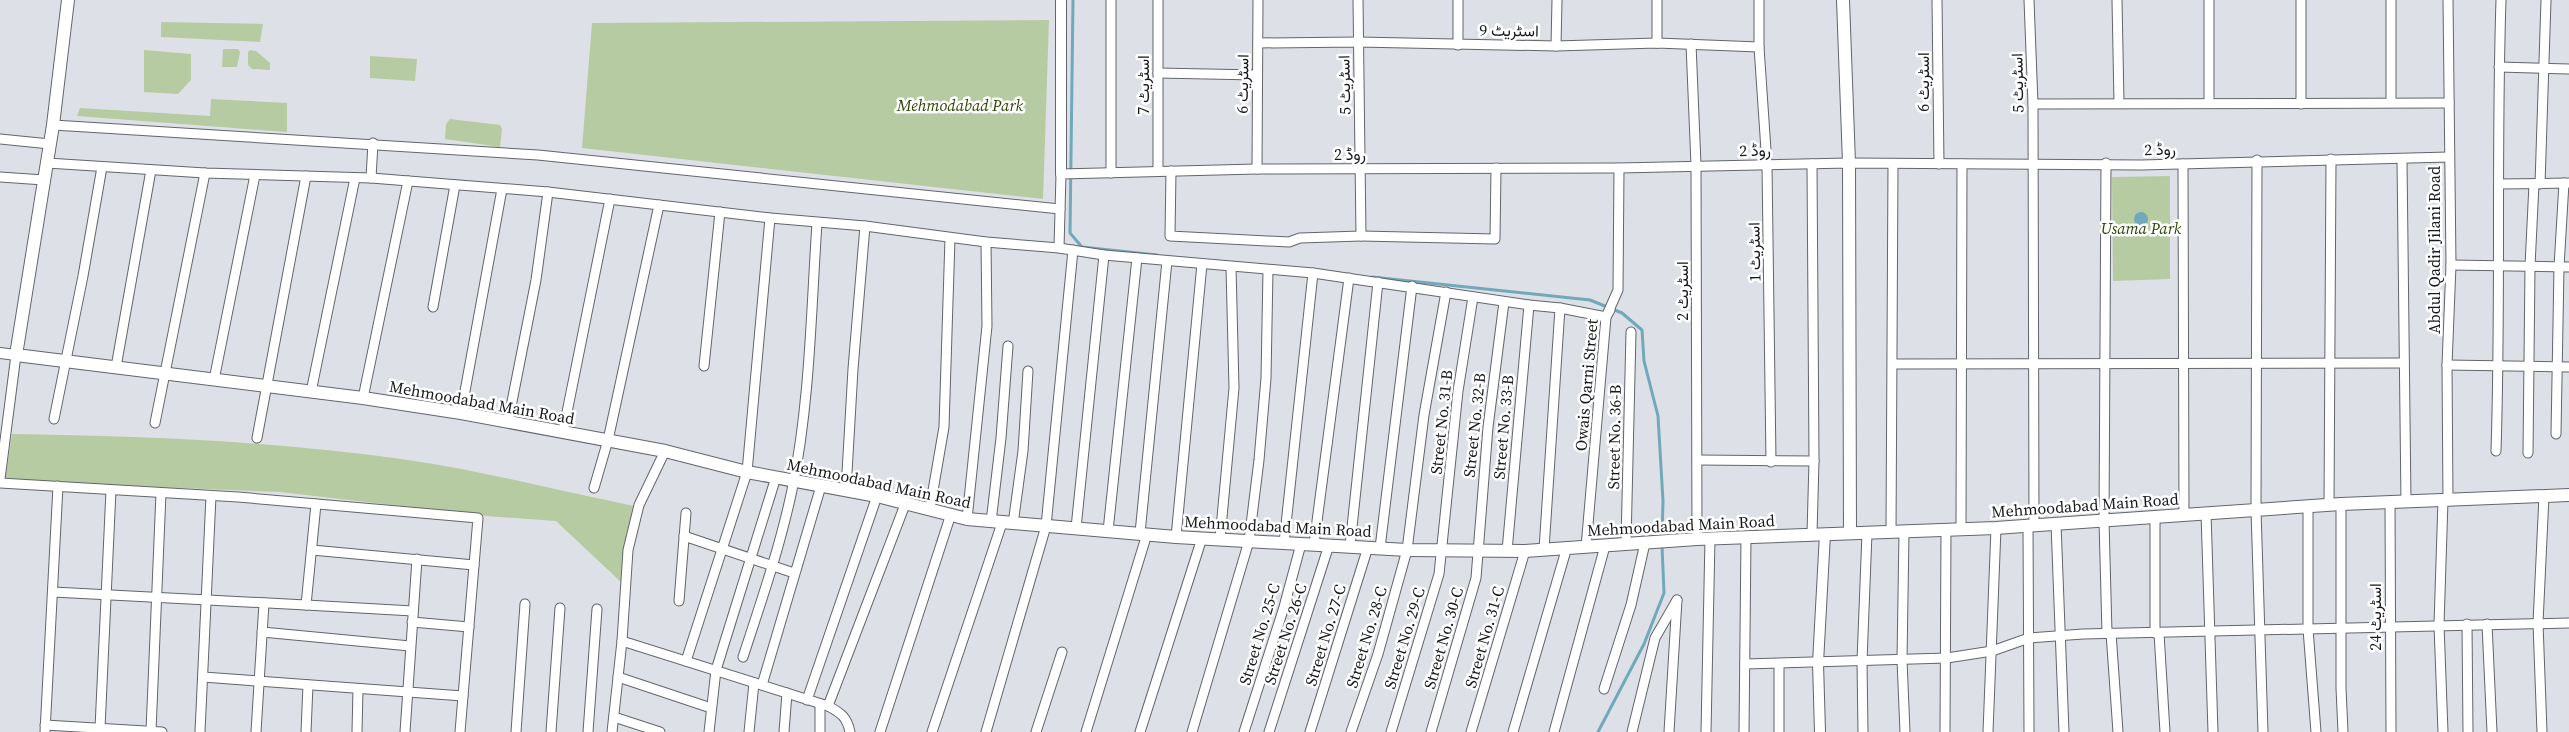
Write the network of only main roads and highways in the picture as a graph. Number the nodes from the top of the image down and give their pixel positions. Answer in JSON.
{"nodes":[{"id":1,"x":68,"y":0,"type":"edge"},
{"id":2,"x":1843,"y":0,"type":"edge"},
{"id":3,"x":2569,"y":495,"type":"edge"},
{"id":4,"x":1850,"y":533,"type":"junction"}],
"edges":[{"from":1,"to":4,"type":"main road","name":"Mehmoodabad Main Road"},
{"from":2,"to":4,"type":"main road"},
{"from":3,"to":4,"type":"main road","name":"Mehmoodabad Main Road"}]}
